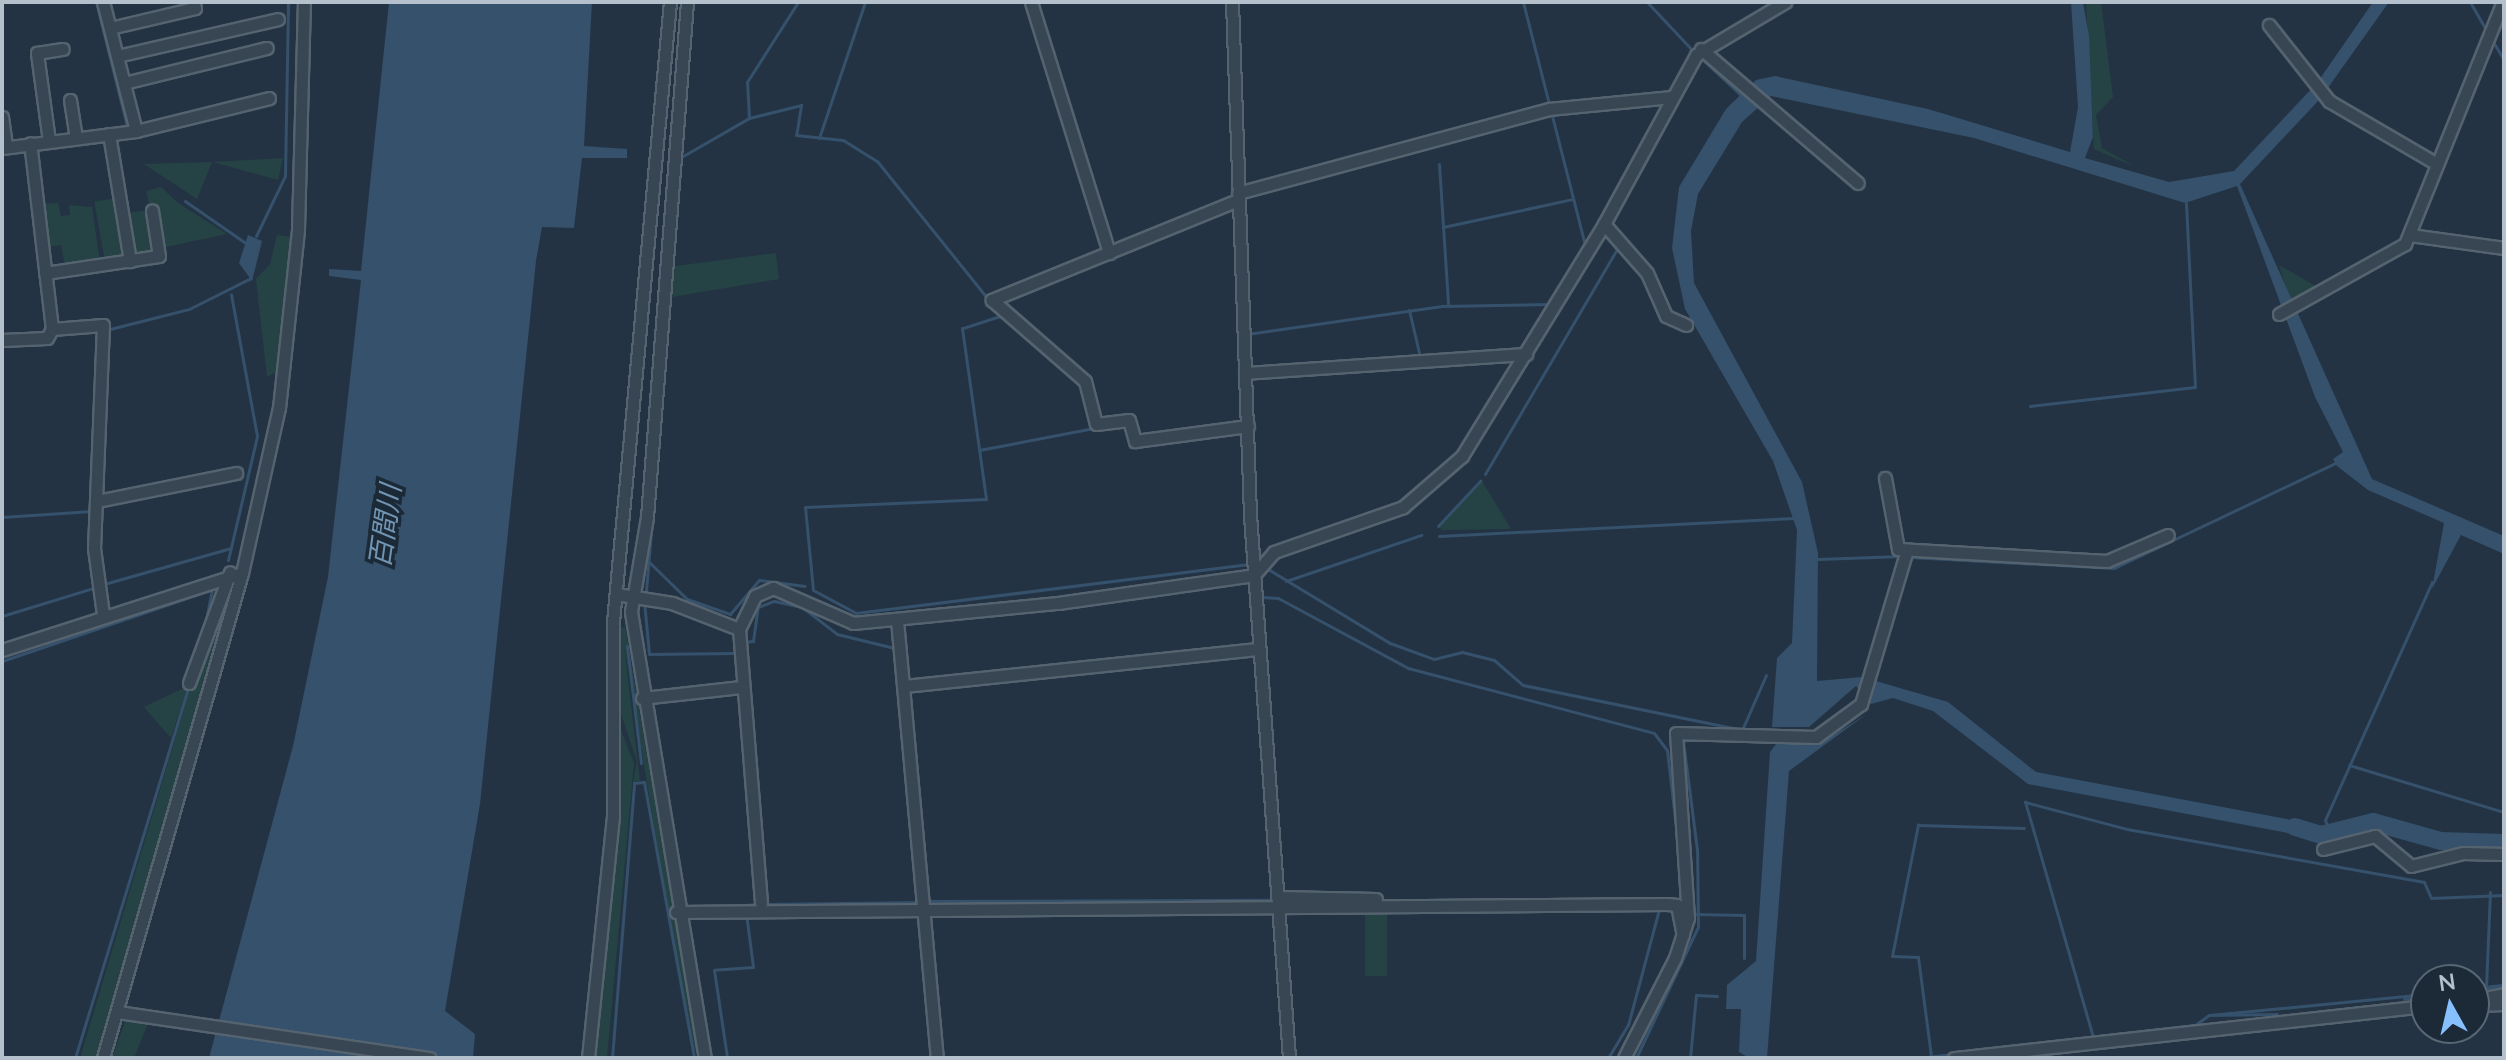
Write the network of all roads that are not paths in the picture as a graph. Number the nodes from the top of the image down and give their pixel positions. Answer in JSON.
{"nodes":[{"id":1,"x":103,"y":2,"type":"edge"},
{"id":2,"x":193,"y":2,"type":"edge"},
{"id":3,"x":304,"y":2,"type":"edge"},
{"id":4,"x":670,"y":2,"type":"edge"},
{"id":5,"x":687,"y":2,"type":"edge"},
{"id":6,"x":1031,"y":2,"type":"edge"},
{"id":7,"x":1232,"y":2,"type":"edge"},
{"id":8,"x":1785,"y":2,"type":"edge"},
{"id":9,"x":2503,"y":2,"type":"edge"},
{"id":10,"x":278,"y":19,"type":"dead end"},
{"id":11,"x":2269,"y":25,"type":"dead end"},
{"id":12,"x":110,"y":28,"type":"junction"},
{"id":13,"x":267,"y":48,"type":"dead end"},
{"id":14,"x":63,"y":49,"type":"dead end"},
{"id":15,"x":1698,"y":52,"type":"junction"},
{"id":16,"x":117,"y":56,"type":"junction"},
{"id":17,"x":124,"y":83,"type":"junction"},
{"id":18,"x":1671,"y":97,"type":"junction"},
{"id":19,"x":269,"y":98,"type":"dead end"},
{"id":20,"x":70,"y":100,"type":"dead end"},
{"id":21,"x":2,"y":117,"type":"edge"},
{"id":22,"x":136,"y":131,"type":"junction"},
{"id":23,"x":109,"y":137,"type":"junction"},
{"id":24,"x":76,"y":138,"type":"junction"},
{"id":25,"x":49,"y":141,"type":"junction"},
{"id":26,"x":30,"y":146,"type":"junction"},
{"id":27,"x":4,"y":147,"type":"edge"},
{"id":28,"x":2437,"y":164,"type":"junction"},
{"id":29,"x":1858,"y":183,"type":"dead end"},
{"id":30,"x":1236,"y":199,"type":"junction"},
{"id":31,"x":152,"y":211,"type":"dead end"},
{"id":32,"x":1606,"y":224,"type":"junction"},
{"id":33,"x":2410,"y":235,"type":"junction"},
{"id":34,"x":2504,"y":248,"type":"edge"},
{"id":35,"x":1109,"y":253,"type":"junction"},
{"id":36,"x":130,"y":261,"type":"junction"},
{"id":37,"x":45,"y":273,"type":"junction"},
{"id":38,"x":2279,"y":314,"type":"dead end"},
{"id":39,"x":1686,"y":325,"type":"dead end"},
{"id":40,"x":50,"y":332,"type":"junction"},
{"id":41,"x":2,"y":340,"type":"edge"},
{"id":42,"x":1524,"y":354,"type":"junction"},
{"id":43,"x":1245,"y":373,"type":"junction"},
{"id":44,"x":1248,"y":426,"type":"junction"},
{"id":45,"x":236,"y":473,"type":"dead end"},
{"id":46,"x":1885,"y":478,"type":"dead end"},
{"id":47,"x":100,"y":501,"type":"junction"},
{"id":48,"x":2168,"y":535,"type":"dead end"},
{"id":49,"x":1907,"y":554,"type":"junction"},
{"id":50,"x":236,"y":572,"type":"junction"},
{"id":51,"x":1251,"y":576,"type":"junction"},
{"id":52,"x":616,"y":594,"type":"junction"},
{"id":53,"x":634,"y":597,"type":"junction"},
{"id":54,"x":103,"y":615,"type":"junction"},
{"id":55,"x":897,"y":620,"type":"junction"},
{"id":56,"x":739,"y":629,"type":"junction"},
{"id":57,"x":1256,"y":649,"type":"junction"},
{"id":58,"x":2,"y":650,"type":"edge"},
{"id":59,"x":190,"y":683,"type":"dead end"},
{"id":60,"x":905,"y":683,"type":"junction"},
{"id":61,"x":740,"y":687,"type":"junction"},
{"id":62,"x":642,"y":698,"type":"junction"},
{"id":63,"x":2323,"y":849,"type":"dead end"},
{"id":64,"x":2504,"y":854,"type":"edge"},
{"id":65,"x":1383,"y":899,"type":"dead end"},
{"id":66,"x":1278,"y":901,"type":"junction"},
{"id":67,"x":761,"y":903,"type":"dead end"},
{"id":68,"x":923,"y":905,"type":"junction"},
{"id":69,"x":676,"y":912,"type":"junction"},
{"id":70,"x":1683,"y":935,"type":"junction"},
{"id":71,"x":2410,"y":1008,"type":"edge"},
{"id":72,"x":118,"y":1012,"type":"junction"},
{"id":73,"x":103,"y":1058,"type":"edge"},
{"id":74,"x":430,"y":1058,"type":"edge"},
{"id":75,"x":588,"y":1058,"type":"edge"},
{"id":76,"x":705,"y":1058,"type":"edge"},
{"id":77,"x":937,"y":1058,"type":"edge"},
{"id":78,"x":1289,"y":1058,"type":"edge"},
{"id":79,"x":1624,"y":1058,"type":"edge"},
{"id":80,"x":1954,"y":1058,"type":"edge"}],
"edges":[{"from":1,"to":12,"type":"street"},
{"from":2,"to":12,"type":"street"},
{"from":3,"to":50,"type":"street"},
{"from":4,"to":52,"type":"street"},
{"from":5,"to":53,"type":"street"},
{"from":6,"to":35,"type":"street"},
{"from":7,"to":30,"type":"street"},
{"from":8,"to":15,"type":"street"},
{"from":9,"to":28,"type":"street"},
{"from":10,"to":16,"type":"street"},
{"from":11,"to":28,"type":"street"},
{"from":12,"to":16,"type":"street"},
{"from":13,"to":17,"type":"street"},
{"from":14,"to":25,"type":"street"},
{"from":15,"to":18,"type":"street"},
{"from":15,"to":29,"type":"street"},
{"from":16,"to":17,"type":"street"},
{"from":17,"to":22,"type":"street"},
{"from":18,"to":30,"type":"street"},
{"from":18,"to":32,"type":"street"},
{"from":19,"to":22,"type":"street"},
{"from":20,"to":24,"type":"street"},
{"from":21,"to":27,"type":"street"},
{"from":22,"to":23,"type":"street"},
{"from":23,"to":24,"type":"street"},
{"from":23,"to":36,"type":"street"},
{"from":24,"to":25,"type":"street"},
{"from":25,"to":26,"type":"street"},
{"from":26,"to":27,"type":"street"},
{"from":26,"to":37,"type":"street"},
{"from":28,"to":33,"type":"street"},
{"from":30,"to":35,"type":"street"},
{"from":30,"to":43,"type":"street"},
{"from":31,"to":36,"type":"street"},
{"from":32,"to":39,"type":"street"},
{"from":32,"to":42,"type":"street"},
{"from":33,"to":34,"type":"street"},
{"from":33,"to":38,"type":"street"},
{"from":35,"to":44,"type":"street"},
{"from":36,"to":37,"type":"street"},
{"from":37,"to":40,"type":"street"},
{"from":40,"to":41,"type":"street"},
{"from":40,"to":47,"type":"street"},
{"from":42,"to":43,"type":"street"},
{"from":42,"to":51,"type":"street"},
{"from":43,"to":44,"type":"street"},
{"from":44,"to":51,"type":"street"},
{"from":45,"to":47,"type":"street"},
{"from":46,"to":49,"type":"street"},
{"from":47,"to":54,"type":"street"},
{"from":48,"to":49,"type":"street"},
{"from":49,"to":70,"type":"street"},
{"from":50,"to":54,"type":"street"},
{"from":50,"to":59,"type":"street"},
{"from":50,"to":72,"type":"street"},
{"from":51,"to":55,"type":"street"},
{"from":51,"to":57,"type":"street"},
{"from":52,"to":53,"type":"street"},
{"from":52,"to":75,"type":"street"},
{"from":53,"to":56,"type":"street"},
{"from":53,"to":62,"type":"street"},
{"from":54,"to":58,"type":"street"},
{"from":55,"to":56,"type":"street"},
{"from":55,"to":60,"type":"street"},
{"from":56,"to":61,"type":"street"},
{"from":57,"to":60,"type":"street"},
{"from":57,"to":66,"type":"street"},
{"from":60,"to":68,"type":"street"},
{"from":61,"to":62,"type":"street"},
{"from":61,"to":67,"type":"street"},
{"from":62,"to":69,"type":"street"},
{"from":63,"to":64,"type":"street"},
{"from":65,"to":66,"type":"street"},
{"from":66,"to":68,"type":"street"},
{"from":66,"to":70,"type":"street"},
{"from":66,"to":78,"type":"street"},
{"from":68,"to":69,"type":"street"},
{"from":68,"to":77,"type":"street"},
{"from":69,"to":76,"type":"street"},
{"from":70,"to":79,"type":"street"},
{"from":71,"to":80,"type":"street"},
{"from":72,"to":73,"type":"street"},
{"from":72,"to":74,"type":"street"}]}
